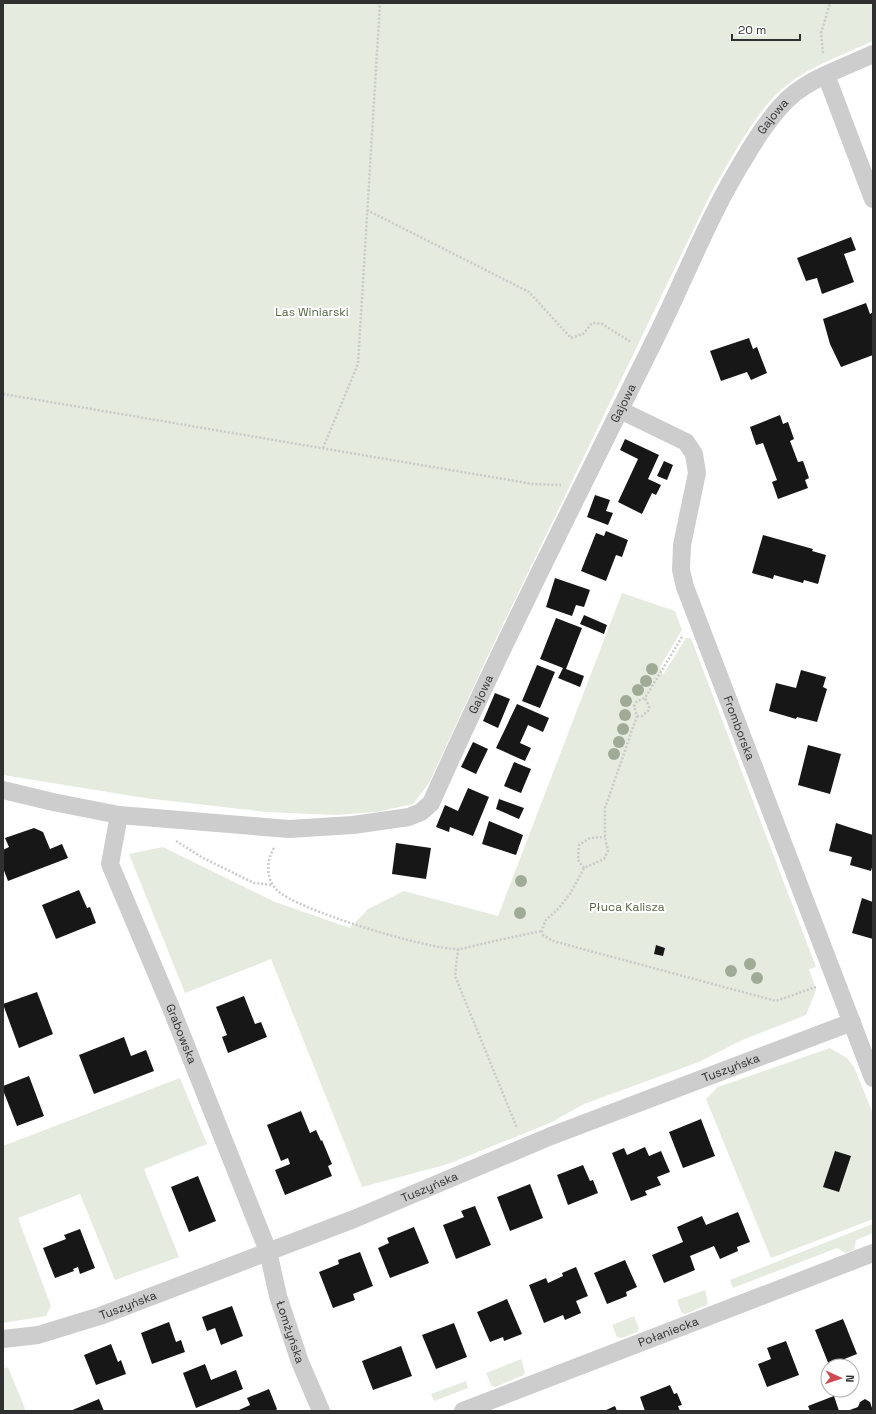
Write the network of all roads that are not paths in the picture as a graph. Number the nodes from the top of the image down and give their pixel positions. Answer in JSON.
{"nodes":[{"id":1,"x":873,"y":54,"type":"edge"},
{"id":2,"x":826,"y":75,"type":"junction"},
{"id":3,"x":873,"y":198,"type":"edge"},
{"id":4,"x":620,"y":410,"type":"junction"},
{"id":5,"x":3,"y":790,"type":"edge"},
{"id":6,"x":119,"y":815,"type":"junction"},
{"id":7,"x":852,"y":1022,"type":"junction"},
{"id":8,"x":873,"y":1078,"type":"edge"},
{"id":9,"x":268,"y":1251,"type":"junction"},
{"id":10,"x":873,"y":1253,"type":"edge"},
{"id":11,"x":3,"y":1339,"type":"edge"},
{"id":12,"x":321,"y":1411,"type":"edge"},
{"id":13,"x":463,"y":1411,"type":"edge"}],
"edges":[{"from":1,"to":2,"type":"street","name":"Gajowa"},
{"from":2,"to":3,"type":"street"},
{"from":2,"to":4,"type":"street","name":"Gajowa"},
{"from":4,"to":6,"type":"street","name":"Gajowa"},
{"from":4,"to":7,"type":"street","name":"Fromborska"},
{"from":5,"to":6,"type":"street"},
{"from":6,"to":9,"type":"street","name":"Grabowska"},
{"from":7,"to":8,"type":"street","name":"Fromborska"},
{"from":7,"to":9,"type":"street","name":"Tuszyńska"},
{"from":9,"to":11,"type":"street","name":"Tuszyńska"},
{"from":9,"to":12,"type":"street","name":"Łomżyńska"},
{"from":10,"to":13,"type":"street","name":"Połaniecka"}]}
